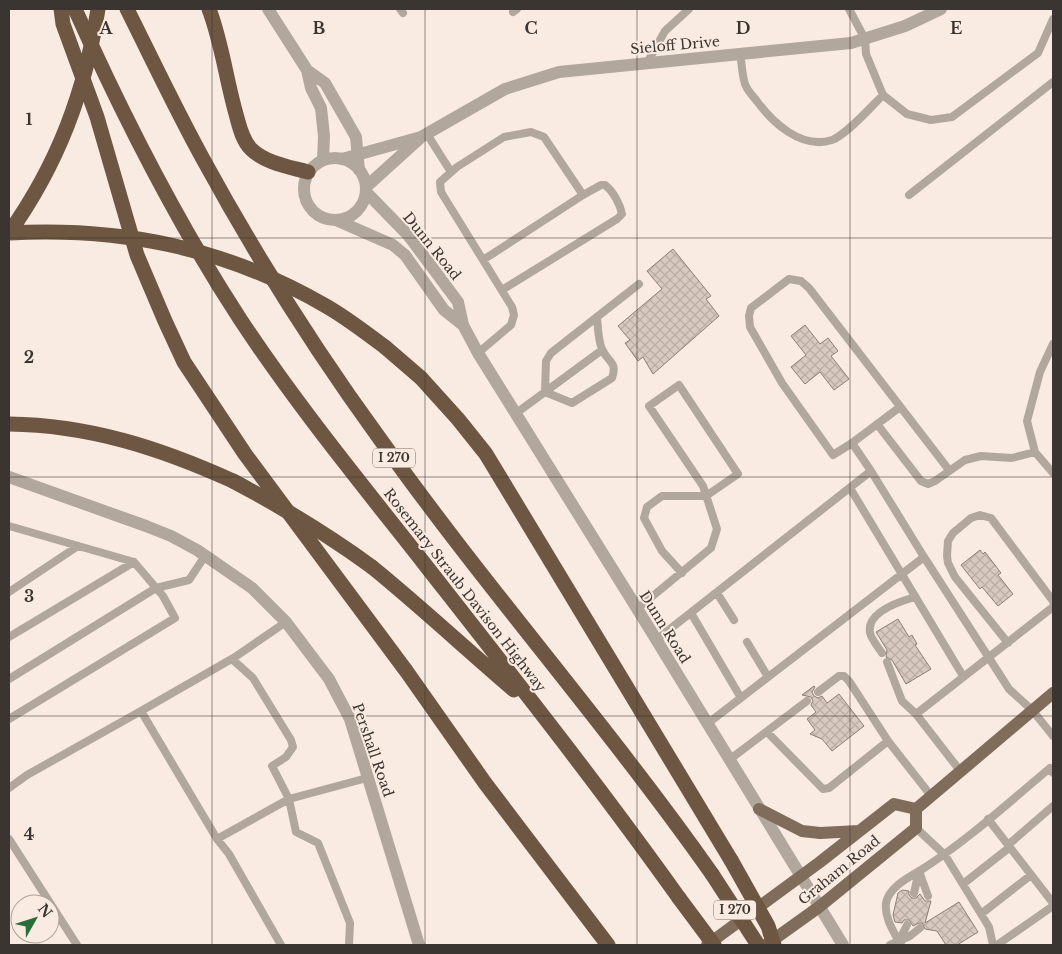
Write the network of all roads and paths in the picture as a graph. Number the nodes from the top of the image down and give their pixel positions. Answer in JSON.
{"nodes":[{"id":1,"x":61,"y":9,"type":"edge"},
{"id":2,"x":76,"y":9,"type":"edge"},
{"id":3,"x":98,"y":9,"type":"edge"},
{"id":4,"x":127,"y":9,"type":"edge"},
{"id":5,"x":210,"y":9,"type":"edge"},
{"id":6,"x":268,"y":9,"type":"edge"},
{"id":7,"x":689,"y":9,"type":"edge"},
{"id":8,"x":849,"y":9,"type":"edge"},
{"id":9,"x":940,"y":9,"type":"edge"},
{"id":10,"x":1053,"y":19,"type":"edge"},
{"id":11,"x":865,"y":39,"type":"junction"},
{"id":12,"x":740,"y":54,"type":"junction"},
{"id":13,"x":647,"y":63,"type":"junction"},
{"id":14,"x":307,"y":70,"type":"junction"},
{"id":15,"x":1053,"y":82,"type":"edge"},
{"id":16,"x":884,"y":95,"type":"junction"},
{"id":17,"x":424,"y":135,"type":"junction"},
{"id":18,"x":359,"y":154,"type":"junction"},
{"id":19,"x":342,"y":158,"type":"junction"},
{"id":20,"x":323,"y":160,"type":"junction"},
{"id":21,"x":359,"y":170,"type":"junction"},
{"id":22,"x":308,"y":172,"type":"junction"},
{"id":23,"x":451,"y":172,"type":"junction"},
{"id":24,"x":366,"y":190,"type":"junction"},
{"id":25,"x":583,"y":195,"type":"junction"},
{"id":26,"x":909,"y":196,"type":"dead end"},
{"id":27,"x":336,"y":220,"type":"junction"},
{"id":28,"x":9,"y":233,"type":"edge"},
{"id":29,"x":483,"y":260,"type":"junction"},
{"id":30,"x":639,"y":284,"type":"dead end"},
{"id":31,"x":502,"y":290,"type":"junction"},
{"id":32,"x":597,"y":317,"type":"junction"},
{"id":33,"x":463,"y":325,"type":"junction"},
{"id":34,"x":1053,"y":344,"type":"edge"},
{"id":35,"x":602,"y":350,"type":"junction"},
{"id":36,"x":478,"y":353,"type":"junction"},
{"id":37,"x":545,"y":392,"type":"junction"},
{"id":38,"x":900,"y":407,"type":"junction"},
{"id":39,"x":515,"y":414,"type":"junction"},
{"id":40,"x":15,"y":424,"type":"edge"},
{"id":41,"x":877,"y":424,"type":"junction"},
{"id":42,"x":852,"y":443,"type":"junction"},
{"id":43,"x":1035,"y":452,"type":"junction"},
{"id":44,"x":949,"y":470,"type":"junction"},
{"id":45,"x":871,"y":472,"type":"junction"},
{"id":46,"x":1053,"y":472,"type":"edge"},
{"id":47,"x":9,"y":477,"type":"edge"},
{"id":48,"x":850,"y":488,"type":"junction"},
{"id":49,"x":706,"y":496,"type":"junction"},
{"id":50,"x":11,"y":528,"type":"edge"},
{"id":51,"x":78,"y":546,"type":"junction"},
{"id":52,"x":205,"y":556,"type":"junction"},
{"id":53,"x":924,"y":557,"type":"junction"},
{"id":54,"x":134,"y":562,"type":"junction"},
{"id":55,"x":682,"y":573,"type":"junction"},
{"id":56,"x":902,"y":574,"type":"junction"},
{"id":57,"x":156,"y":588,"type":"junction"},
{"id":58,"x":9,"y":592,"type":"edge"},
{"id":59,"x":717,"y":593,"type":"junction"},
{"id":60,"x":916,"y":597,"type":"junction"},
{"id":61,"x":1053,"y":601,"type":"edge"},
{"id":62,"x":1053,"y":607,"type":"edge"},
{"id":63,"x":637,"y":609,"type":"junction"},
{"id":64,"x":691,"y":613,"type":"junction"},
{"id":65,"x":734,"y":620,"type":"dead end"},
{"id":66,"x":286,"y":622,"type":"junction"},
{"id":67,"x":9,"y":637,"type":"edge"},
{"id":68,"x":656,"y":640,"type":"junction"},
{"id":69,"x":747,"y":642,"type":"dead end"},
{"id":70,"x":1008,"y":643,"type":"junction"},
{"id":71,"x":882,"y":653,"type":"dead end"},
{"id":72,"x":989,"y":658,"type":"junction"},
{"id":73,"x":232,"y":659,"type":"junction"},
{"id":74,"x":887,"y":662,"type":"dead end"},
{"id":75,"x":963,"y":676,"type":"junction"},
{"id":76,"x":768,"y":677,"type":"junction"},
{"id":77,"x":9,"y":679,"type":"edge"},
{"id":78,"x":818,"y":692,"type":"dead end"},
{"id":79,"x":1053,"y":693,"type":"edge"},
{"id":80,"x":741,"y":698,"type":"junction"},
{"id":81,"x":807,"y":701,"type":"dead end"},
{"id":82,"x":141,"y":710,"type":"junction"},
{"id":83,"x":538,"y":710,"type":"junction"},
{"id":84,"x":1033,"y":711,"type":"junction"},
{"id":85,"x":916,"y":714,"type":"junction"},
{"id":86,"x":9,"y":719,"type":"edge"},
{"id":87,"x":707,"y":724,"type":"junction"},
{"id":88,"x":767,"y":732,"type":"junction"},
{"id":89,"x":1053,"y":736,"type":"edge"},
{"id":90,"x":888,"y":741,"type":"junction"},
{"id":91,"x":729,"y":760,"type":"junction"},
{"id":92,"x":961,"y":772,"type":"junction"},
{"id":93,"x":1053,"y":773,"type":"edge"},
{"id":94,"x":367,"y":778,"type":"junction"},
{"id":95,"x":9,"y":788,"type":"edge"},
{"id":96,"x":932,"y":797,"type":"junction"},
{"id":97,"x":289,"y":799,"type":"junction"},
{"id":98,"x":1053,"y":806,"type":"edge"},
{"id":99,"x":759,"y":809,"type":"junction"},
{"id":100,"x":916,"y":809,"type":"junction"},
{"id":101,"x":988,"y":819,"type":"junction"},
{"id":102,"x":916,"y":828,"type":"junction"},
{"id":103,"x":859,"y":831,"type":"junction"},
{"id":104,"x":9,"y":839,"type":"edge"},
{"id":105,"x":217,"y":839,"type":"junction"},
{"id":106,"x":1009,"y":846,"type":"junction"},
{"id":107,"x":946,"y":855,"type":"junction"},
{"id":108,"x":919,"y":871,"type":"junction"},
{"id":109,"x":1031,"y":875,"type":"junction"},
{"id":110,"x":800,"y":876,"type":"junction"},
{"id":111,"x":963,"y":884,"type":"junction"},
{"id":112,"x":914,"y":892,"type":"dead end"},
{"id":113,"x":928,"y":896,"type":"dead end"},
{"id":114,"x":1053,"y":904,"type":"edge"},
{"id":115,"x":819,"y":907,"type":"junction"},
{"id":116,"x":981,"y":914,"type":"junction"},
{"id":117,"x":907,"y":925,"type":"dead end"},
{"id":118,"x":920,"y":928,"type":"dead end"},
{"id":119,"x":603,"y":941,"type":"edge"},
{"id":120,"x":900,"y":943,"type":"edge"},
{"id":121,"x":77,"y":945,"type":"edge"},
{"id":122,"x":281,"y":945,"type":"edge"},
{"id":123,"x":349,"y":945,"type":"edge"},
{"id":124,"x":419,"y":945,"type":"edge"},
{"id":125,"x":707,"y":945,"type":"edge"},
{"id":126,"x":714,"y":945,"type":"edge"},
{"id":127,"x":758,"y":945,"type":"edge"},
{"id":128,"x":766,"y":945,"type":"edge"},
{"id":129,"x":774,"y":945,"type":"edge"},
{"id":130,"x":842,"y":945,"type":"edge"},
{"id":131,"x":890,"y":945,"type":"edge"},
{"id":132,"x":993,"y":945,"type":"edge"},
{"id":133,"x":997,"y":945,"type":"edge"}],
"edges":[{"from":1,"to":119,"type":"highway"},
{"from":2,"to":83,"type":"highway","name":"Rosemary Straub Davison Highway","number":"I 270"},
{"from":3,"to":28,"type":"highway","bridge":true},
{"from":4,"to":127,"type":"highway","name":"Rosemary Straub Davison Highway","number":"I 270","bridge":true},
{"from":5,"to":22,"type":"highway"},
{"from":6,"to":14,"type":"street"},
{"from":7,"to":13,"type":"lane"},
{"from":8,"to":11,"type":"lane"},
{"from":9,"to":11,"type":"street","name":"Sieloff Drive"},
{"from":10,"to":16,"type":"lane"},
{"from":11,"to":12,"type":"street","name":"Sieloff Drive"},
{"from":11,"to":16,"type":"lane"},
{"from":12,"to":13,"type":"street","name":"Sieloff Drive"},
{"from":12,"to":16,"type":"lane"},
{"from":13,"to":17,"type":"street","name":"Sieloff Drive"},
{"from":14,"to":18,"type":"street"},
{"from":14,"to":20,"type":"street"},
{"from":15,"to":26,"type":"lane"},
{"from":17,"to":18,"type":"street","name":"Sieloff Drive"},
{"from":17,"to":23,"type":"lane"},
{"from":17,"to":24,"type":"street","name":"Sieloff Drive"},
{"from":18,"to":19,"type":"street","name":"Sieloff Drive"},
{"from":18,"to":21,"type":"street"},
{"from":19,"to":20,"type":"street"},
{"from":19,"to":21,"type":"street"},
{"from":20,"to":22,"type":"street"},
{"from":21,"to":24,"type":"street"},
{"from":22,"to":27,"type":"street"},
{"from":23,"to":25,"type":"lane"},
{"from":23,"to":29,"type":"lane"},
{"from":24,"to":27,"type":"street"},
{"from":24,"to":33,"type":"street","name":"Dunn Road"},
{"from":25,"to":29,"type":"lane"},
{"from":25,"to":31,"type":"lane"},
{"from":27,"to":33,"type":"street","name":"Dunn Road"},
{"from":28,"to":129,"type":"highway","bridge":true},
{"from":29,"to":31,"type":"lane"},
{"from":30,"to":32,"type":"lane"},
{"from":31,"to":36,"type":"lane"},
{"from":32,"to":35,"type":"lane"},
{"from":32,"to":37,"type":"lane"},
{"from":33,"to":36,"type":"street","name":"Dunn Road"},
{"from":34,"to":43,"type":"lane"},
{"from":35,"to":37,"type":"lane"},
{"from":35,"to":37,"type":"lane"},
{"from":36,"to":39,"type":"street","name":"Dunn Road"},
{"from":37,"to":39,"type":"lane"},
{"from":38,"to":41,"type":"lane"},
{"from":38,"to":42,"type":"lane"},
{"from":38,"to":44,"type":"lane"},
{"from":39,"to":63,"type":"street","name":"Dunn Road"},
{"from":40,"to":83,"type":"highway","bridge":true},
{"from":41,"to":42,"type":"lane"},
{"from":41,"to":44,"type":"lane"},
{"from":42,"to":45,"type":"lane"},
{"from":43,"to":44,"type":"lane"},
{"from":43,"to":46,"type":"lane"},
{"from":45,"to":48,"type":"lane"},
{"from":45,"to":53,"type":"lane"},
{"from":47,"to":52,"type":"street","name":"Pershall Road"},
{"from":48,"to":56,"type":"lane"},
{"from":48,"to":59,"type":"lane"},
{"from":49,"to":49,"type":"lane"},
{"from":49,"to":55,"type":"lane"},
{"from":49,"to":55,"type":"lane"},
{"from":50,"to":51,"type":"lane"},
{"from":51,"to":54,"type":"lane"},
{"from":51,"to":58,"type":"lane"},
{"from":52,"to":57,"type":"lane"},
{"from":52,"to":66,"type":"street","name":"Pershall Road"},
{"from":53,"to":56,"type":"lane"},
{"from":53,"to":72,"type":"lane"},
{"from":54,"to":57,"type":"lane"},
{"from":54,"to":67,"type":"lane"},
{"from":55,"to":63,"type":"lane"},
{"from":56,"to":60,"type":"lane"},
{"from":56,"to":76,"type":"lane"},
{"from":57,"to":77,"type":"lane"},
{"from":57,"to":86,"type":"lane"},
{"from":59,"to":64,"type":"lane"},
{"from":59,"to":65,"type":"lane"},
{"from":60,"to":71,"type":"lane"},
{"from":60,"to":75,"type":"lane"},
{"from":61,"to":70,"type":"lane"},
{"from":62,"to":70,"type":"lane"},
{"from":63,"to":68,"type":"street","name":"Dunn Road"},
{"from":64,"to":68,"type":"lane"},
{"from":64,"to":80,"type":"lane"},
{"from":66,"to":73,"type":"lane"},
{"from":66,"to":94,"type":"street","name":"Pershall Road"},
{"from":68,"to":87,"type":"street","name":"Dunn Road"},
{"from":69,"to":76,"type":"lane"},
{"from":70,"to":72,"type":"lane"},
{"from":72,"to":75,"type":"lane"},
{"from":72,"to":84,"type":"lane"},
{"from":73,"to":82,"type":"lane"},
{"from":73,"to":97,"type":"lane"},
{"from":74,"to":85,"type":"lane"},
{"from":75,"to":85,"type":"lane"},
{"from":76,"to":80,"type":"lane"},
{"from":78,"to":90,"type":"lane"},
{"from":79,"to":84,"type":"main road"},
{"from":80,"to":87,"type":"lane"},
{"from":81,"to":88,"type":"lane"},
{"from":82,"to":95,"type":"lane"},
{"from":82,"to":105,"type":"lane"},
{"from":83,"to":126,"type":"highway","name":"Rosemary Straub Davison Highway","number":"I 270","bridge":true},
{"from":84,"to":89,"type":"lane"},
{"from":84,"to":92,"type":"main road"},
{"from":85,"to":92,"type":"lane"},
{"from":87,"to":91,"type":"street","name":"Dunn Road"},
{"from":88,"to":90,"type":"lane"},
{"from":88,"to":91,"type":"lane"},
{"from":90,"to":96,"type":"lane"},
{"from":91,"to":99,"type":"street","name":"Dunn Road"},
{"from":92,"to":96,"type":"main road"},
{"from":93,"to":101,"type":"lane"},
{"from":94,"to":97,"type":"lane"},
{"from":94,"to":124,"type":"street","name":"Pershall Road"},
{"from":96,"to":100,"type":"main road"},
{"from":97,"to":105,"type":"lane"},
{"from":97,"to":123,"type":"lane"},
{"from":98,"to":106,"type":"lane"},
{"from":99,"to":103,"type":"main road"},
{"from":99,"to":110,"type":"street","name":"Dunn Road"},
{"from":100,"to":102,"type":"main road"},
{"from":100,"to":103,"type":"main road","name":"Graham Road"},
{"from":101,"to":106,"type":"lane"},
{"from":101,"to":107,"type":"lane"},
{"from":102,"to":107,"type":"lane"},
{"from":102,"to":115,"type":"main road","name":"Graham Road"},
{"from":103,"to":110,"type":"main road","name":"Graham Road"},
{"from":104,"to":121,"type":"lane"},
{"from":105,"to":122,"type":"lane"},
{"from":106,"to":109,"type":"lane"},
{"from":106,"to":111,"type":"lane"},
{"from":107,"to":108,"type":"lane"},
{"from":107,"to":111,"type":"lane"},
{"from":108,"to":112,"type":"lane"},
{"from":108,"to":113,"type":"lane"},
{"from":108,"to":120,"type":"lane"},
{"from":109,"to":114,"type":"lane"},
{"from":109,"to":116,"type":"lane"},
{"from":110,"to":115,"type":"street","name":"Dunn Road"},
{"from":110,"to":125,"type":"main road","name":"Graham Road"},
{"from":111,"to":116,"type":"lane"},
{"from":114,"to":133,"type":"lane"},
{"from":115,"to":128,"type":"main road","name":"Graham Road"},
{"from":115,"to":130,"type":"street","name":"Dunn Road"},
{"from":116,"to":132,"type":"lane"},
{"from":117,"to":120,"type":"lane"},
{"from":118,"to":120,"type":"lane"},
{"from":120,"to":131,"type":"lane"}]}
